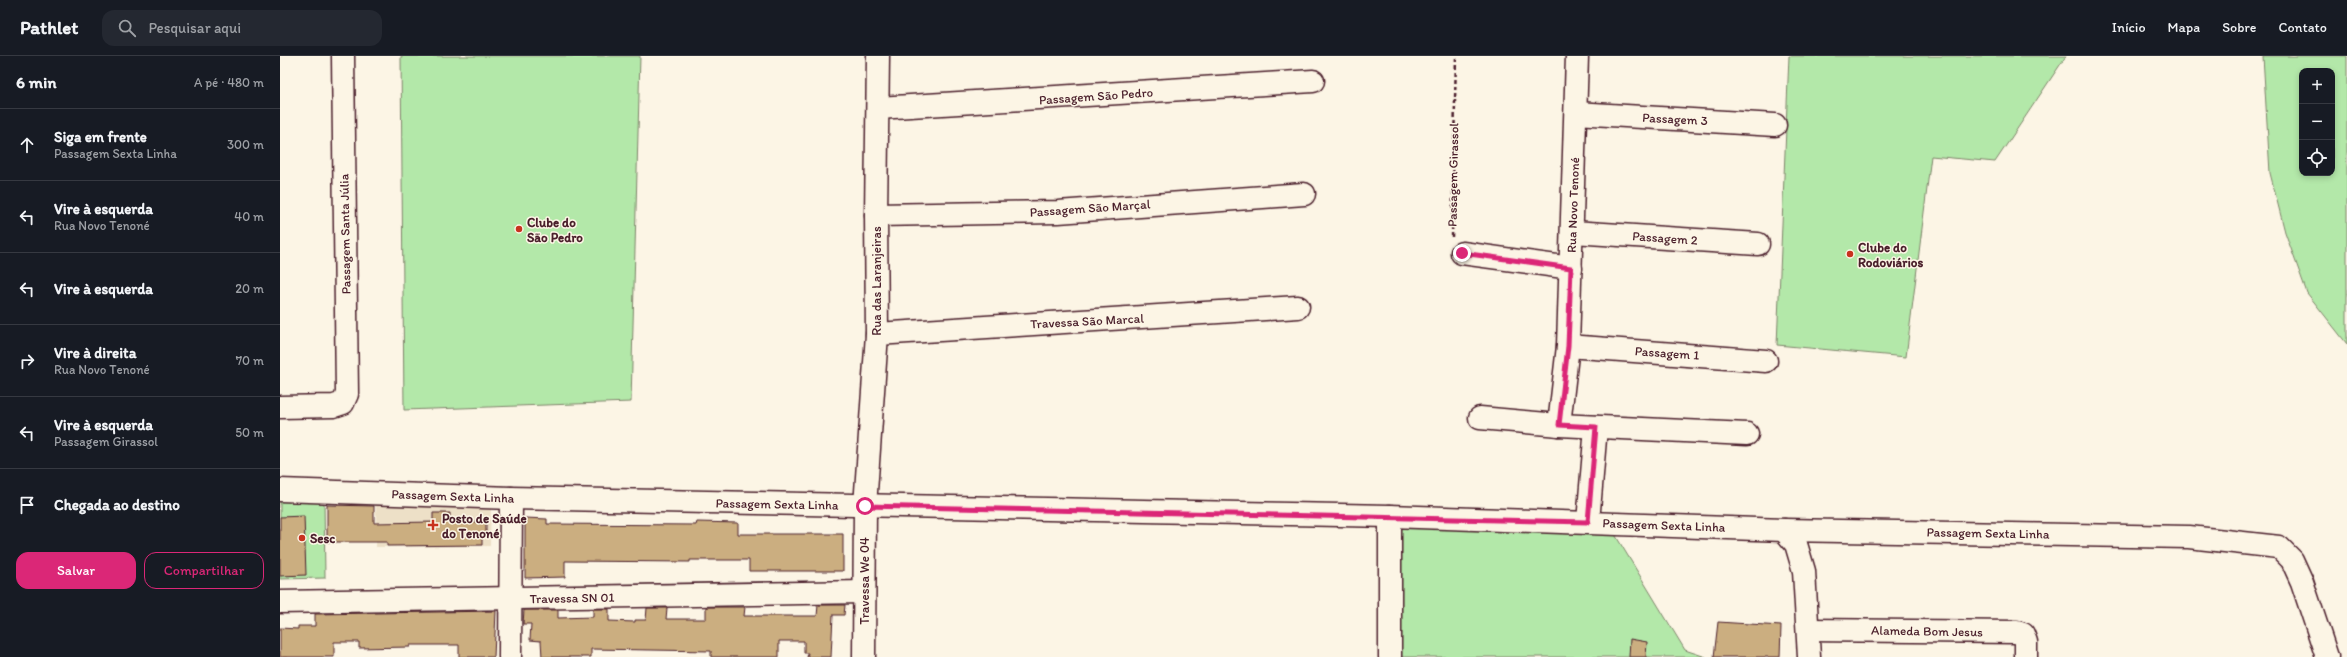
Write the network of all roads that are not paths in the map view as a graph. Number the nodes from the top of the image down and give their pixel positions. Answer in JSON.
{"nodes":[{"id":1,"x":343,"y":56,"type":"edge"},
{"id":2,"x":878,"y":56,"type":"edge"},
{"id":3,"x":1578,"y":56,"type":"edge"},
{"id":4,"x":1313,"y":82,"type":"dead end"},
{"id":5,"x":878,"y":108,"type":"junction"},
{"id":6,"x":1576,"y":113,"type":"junction"},
{"id":7,"x":1775,"y":125,"type":"dead end"},
{"id":8,"x":1304,"y":194,"type":"dead end"},
{"id":9,"x":876,"y":215,"type":"junction"},
{"id":10,"x":1573,"y":232,"type":"junction"},
{"id":11,"x":1758,"y":244,"type":"dead end"},
{"id":12,"x":1462,"y":253,"type":"road end"},
{"id":13,"x":1571,"y":268,"type":"junction"},
{"id":14,"x":1298,"y":307,"type":"dead end"},
{"id":15,"x":877,"y":334,"type":"junction"},
{"id":16,"x":1568,"y":346,"type":"junction"},
{"id":17,"x":1766,"y":361,"type":"dead end"},
{"id":18,"x":280,"y":407,"type":"edge"},
{"id":19,"x":1480,"y":418,"type":"dead end"},
{"id":20,"x":1559,"y":425,"type":"junction"},
{"id":21,"x":1596,"y":427,"type":"junction"},
{"id":22,"x":1747,"y":434,"type":"dead end"},
{"id":23,"x":280,"y":490,"type":"edge"},
{"id":24,"x":511,"y":498,"type":"junction"},
{"id":25,"x":865,"y":506,"type":"junction"},
{"id":26,"x":1390,"y":516,"type":"junction"},
{"id":27,"x":1588,"y":522,"type":"junction"},
{"id":28,"x":1784,"y":530,"type":"junction"},
{"id":29,"x":864,"y":592,"type":"junction"},
{"id":30,"x":510,"y":599,"type":"junction"},
{"id":31,"x":280,"y":602,"type":"edge"},
{"id":32,"x":1808,"y":630,"type":"junction"},
{"id":33,"x":510,"y":657,"type":"edge"},
{"id":34,"x":864,"y":657,"type":"edge"},
{"id":35,"x":1390,"y":657,"type":"edge"},
{"id":36,"x":1809,"y":657,"type":"edge"},
{"id":37,"x":2026,"y":657,"type":"edge"},
{"id":38,"x":2327,"y":657,"type":"edge"}],
"edges":[{"from":1,"to":18,"type":"street","name":"Passagem Santa Júlia"},
{"from":2,"to":5,"type":"street","name":"Rua das Laranjeiras"},
{"from":3,"to":6,"type":"street","name":"Rua Novo Tenoné"},
{"from":4,"to":5,"type":"street","name":"Passagem São Pedro"},
{"from":5,"to":9,"type":"street","name":"Rua das Laranjeiras"},
{"from":6,"to":7,"type":"street","name":"Passagem 3"},
{"from":6,"to":10,"type":"street","name":"Rua Novo Tenoné"},
{"from":8,"to":9,"type":"street","name":"Passagem São Marçal"},
{"from":9,"to":15,"type":"street","name":"Rua das Laranjeiras"},
{"from":10,"to":11,"type":"street","name":"Passagem 2"},
{"from":10,"to":13,"type":"street","name":"Rua Novo Tenoné"},
{"from":12,"to":13,"type":"street"},
{"from":13,"to":16,"type":"street","name":"Rua Novo Tenoné"},
{"from":14,"to":15,"type":"street","name":"Travessa São Marcal"},
{"from":15,"to":25,"type":"street","name":"Rua das Laranjeiras"},
{"from":16,"to":17,"type":"street","name":"Passagem 1"},
{"from":16,"to":20,"type":"street","name":"Rua Novo Tenoné"},
{"from":19,"to":20,"type":"street"},
{"from":20,"to":21,"type":"street"},
{"from":21,"to":22,"type":"street"},
{"from":21,"to":27,"type":"street"},
{"from":23,"to":24,"type":"street","name":"Passagem Sexta Linha"},
{"from":24,"to":25,"type":"street","name":"Passagem Sexta Linha"},
{"from":24,"to":30,"type":"street"},
{"from":25,"to":26,"type":"street","name":"Passagem Sexta Linha"},
{"from":25,"to":29,"type":"street","name":"Travessa We 04"},
{"from":26,"to":27,"type":"street","name":"Passagem Sexta Linha"},
{"from":26,"to":35,"type":"street"},
{"from":27,"to":28,"type":"street","name":"Passagem Sexta Linha"},
{"from":28,"to":32,"type":"street"},
{"from":28,"to":38,"type":"street","name":"Passagem Sexta Linha"},
{"from":29,"to":30,"type":"street","name":"Travessa SN 01"},
{"from":29,"to":34,"type":"street","name":"Travessa We 04"},
{"from":30,"to":31,"type":"street","name":"Travessa SN 01"},
{"from":30,"to":33,"type":"street"},
{"from":32,"to":36,"type":"street"},
{"from":32,"to":37,"type":"street","name":"Alameda Bom Jesus"}]}
